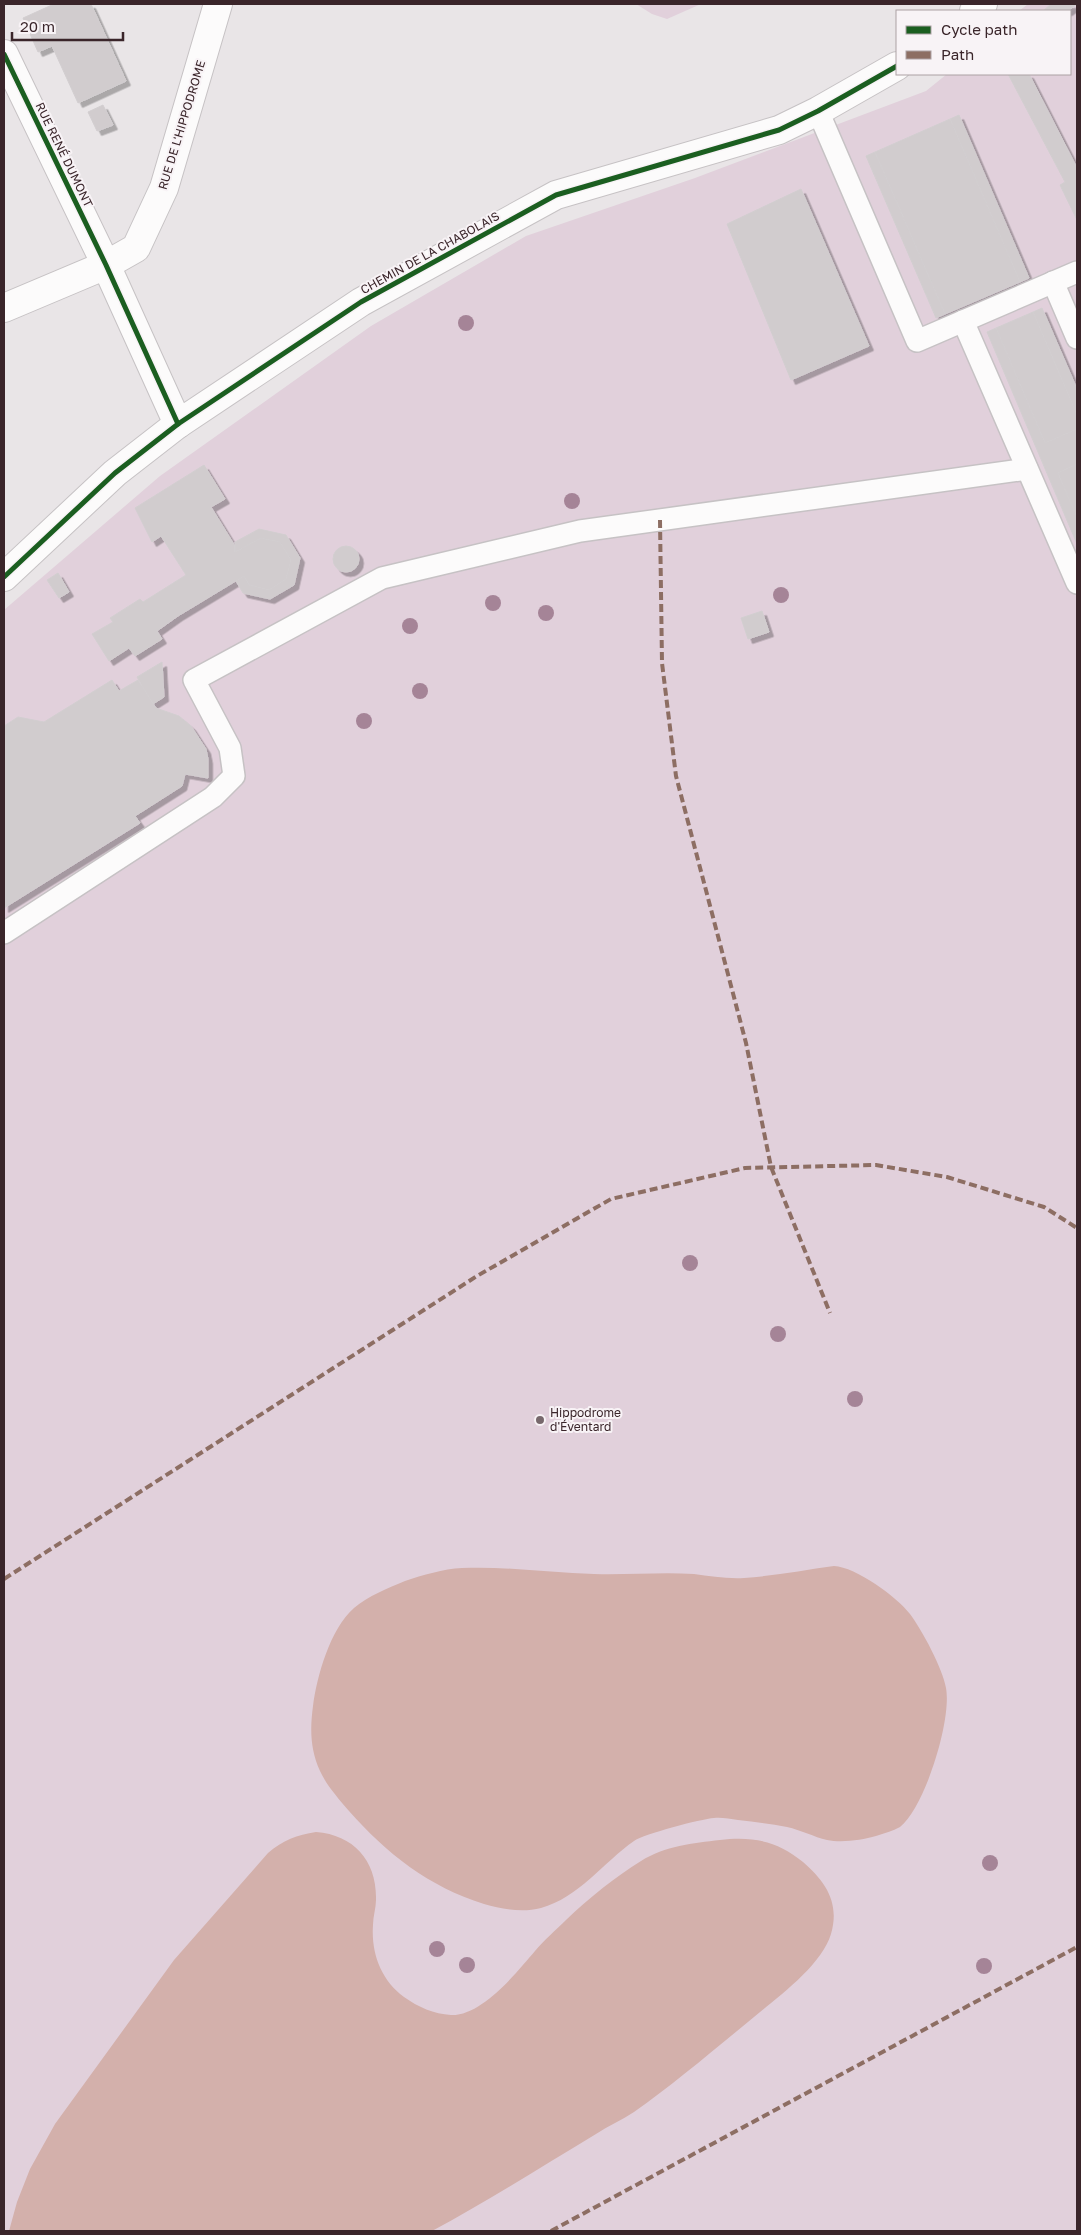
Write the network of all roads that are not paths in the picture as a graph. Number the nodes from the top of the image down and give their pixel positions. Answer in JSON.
{"nodes":[{"id":1,"x":218,"y":4,"type":"edge"},
{"id":2,"x":4,"y":54,"type":"edge"},
{"id":3,"x":896,"y":67,"type":"edge"},
{"id":4,"x":818,"y":112,"type":"junction"},
{"id":5,"x":106,"y":265,"type":"junction"},
{"id":6,"x":1077,"y":272,"type":"edge"},
{"id":7,"x":1053,"y":282,"type":"junction"},
{"id":8,"x":4,"y":308,"type":"edge"},
{"id":9,"x":963,"y":321,"type":"junction"},
{"id":10,"x":1077,"y":338,"type":"edge"},
{"id":11,"x":178,"y":424,"type":"junction"},
{"id":12,"x":1027,"y":469,"type":"junction"},
{"id":13,"x":4,"y":577,"type":"edge"},
{"id":14,"x":1077,"y":583,"type":"edge"},
{"id":15,"x":4,"y":933,"type":"edge"}],
"edges":[{"from":1,"to":5,"type":"street","name":"RUE DE L'HIPPODROME"},
{"from":2,"to":5,"type":"street","name":"RUE RENÉ DUMONT"},
{"from":3,"to":4,"type":"street","name":"CHEMIN DE LA CHABOLAIS"},
{"from":4,"to":9,"type":"lane"},
{"from":4,"to":11,"type":"street","name":"CHEMIN DE LA CHABOLAIS"},
{"from":5,"to":8,"type":"street","name":"RUE DE L'HIPPODROME"},
{"from":5,"to":11,"type":"street","name":"RUE RENÉ DUMONT"},
{"from":6,"to":7,"type":"lane"},
{"from":7,"to":9,"type":"lane"},
{"from":7,"to":10,"type":"lane"},
{"from":9,"to":12,"type":"lane"},
{"from":11,"to":13,"type":"street","name":"CHEMIN DE LA CHABOLAIS"},
{"from":12,"to":14,"type":"lane"},
{"from":12,"to":15,"type":"lane"}]}
